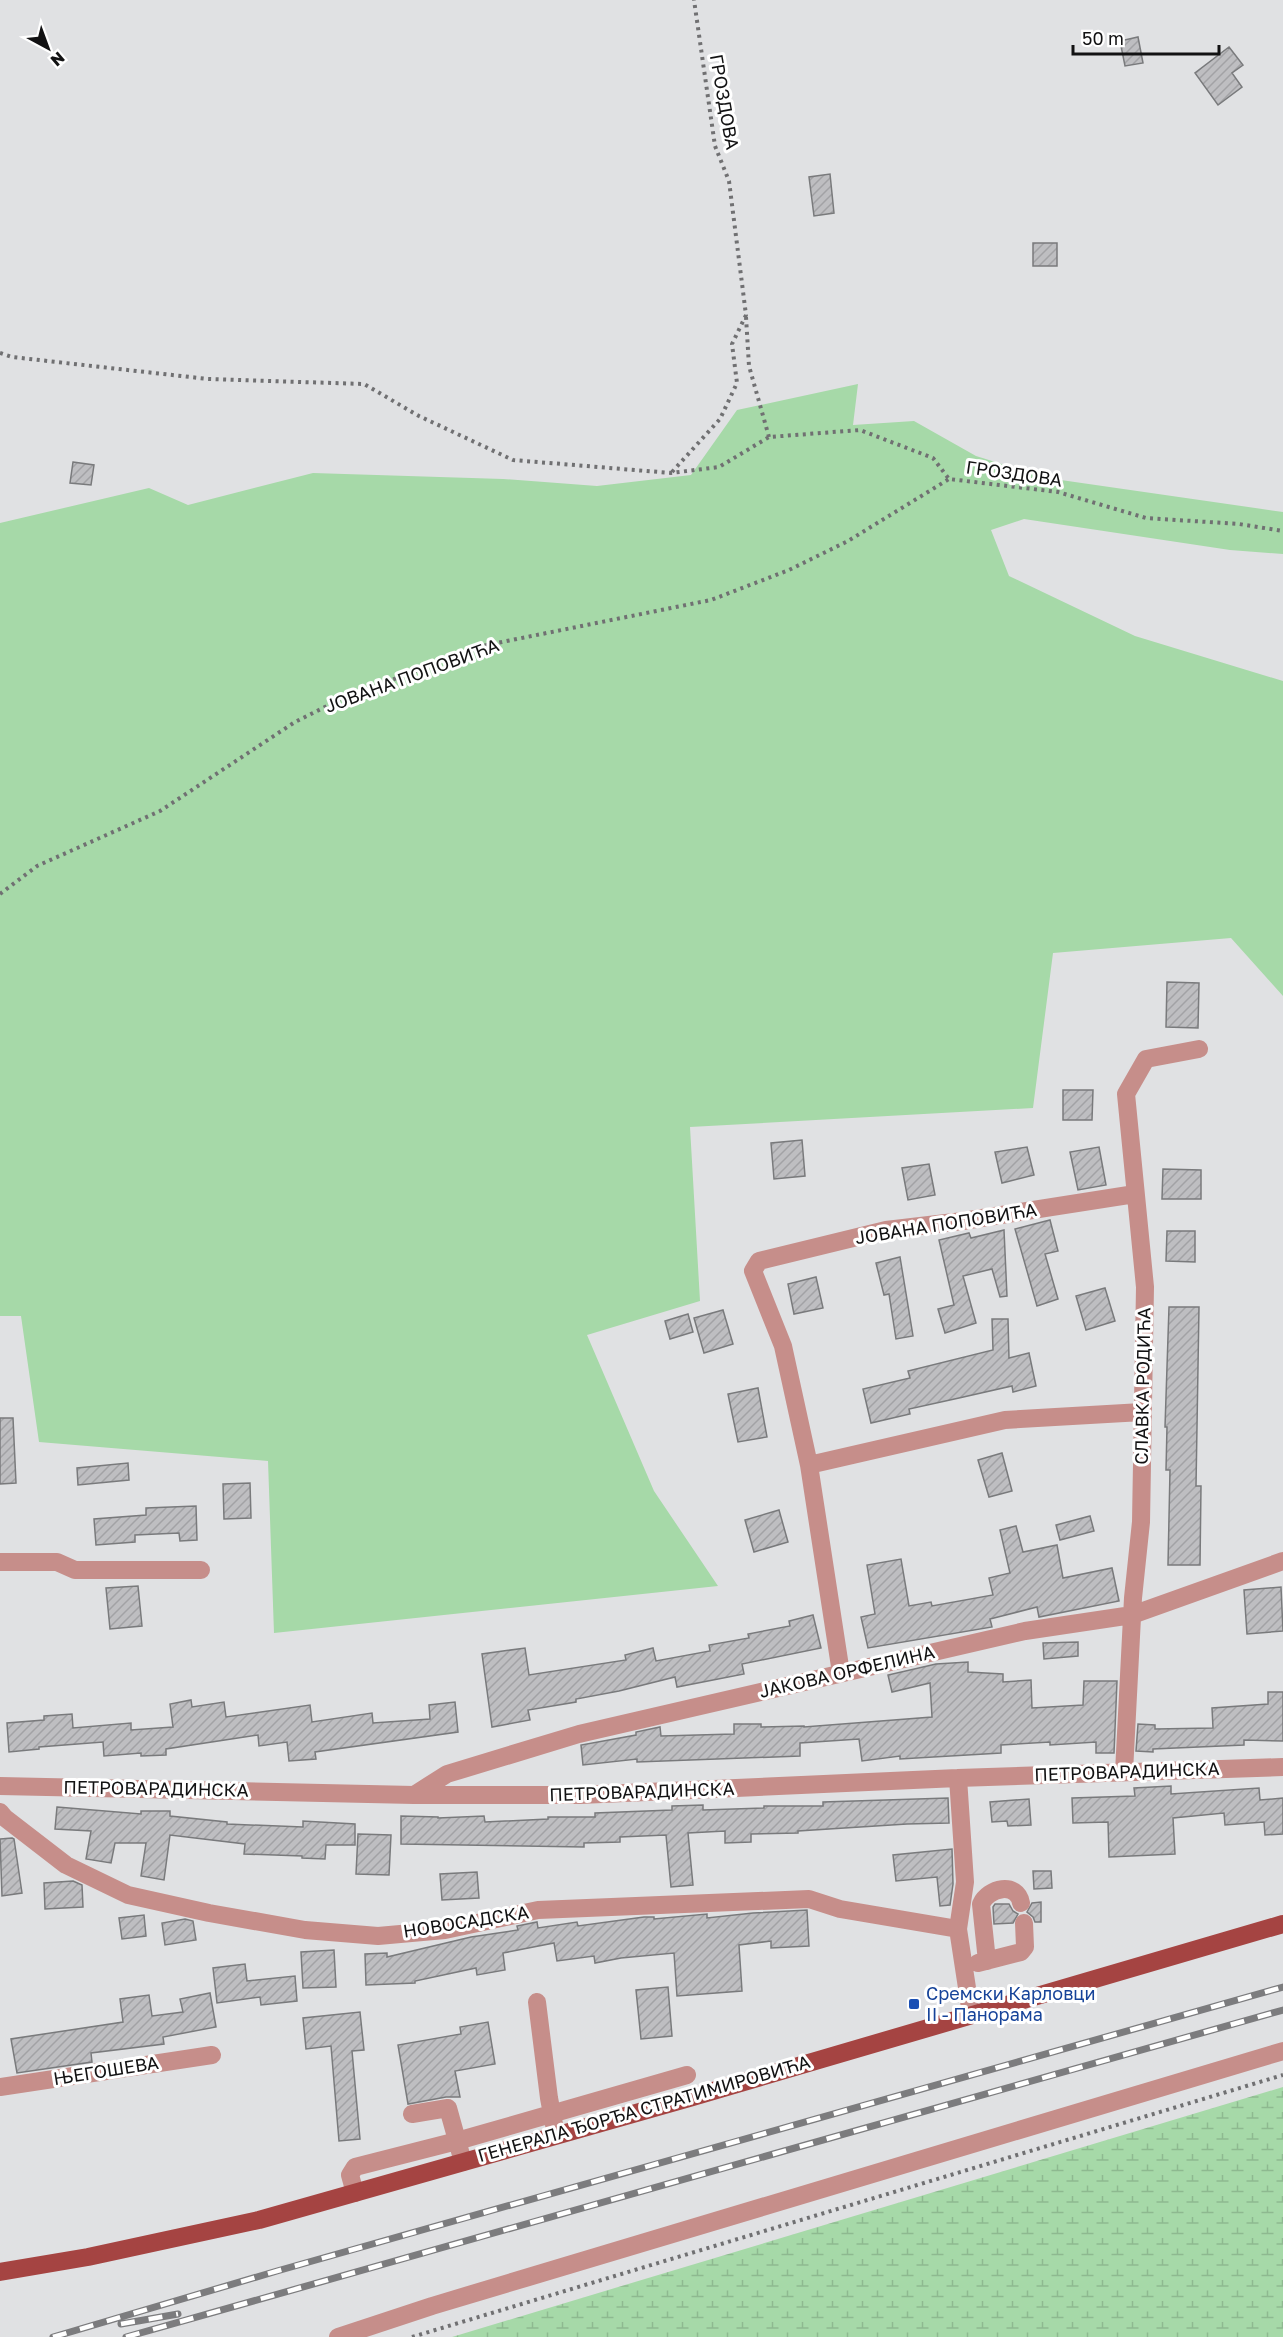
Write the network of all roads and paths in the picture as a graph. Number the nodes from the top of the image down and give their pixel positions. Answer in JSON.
{"nodes":[{"id":1,"x":694,"y":0,"type":"edge"},
{"id":2,"x":746,"y":315,"type":"junction"},
{"id":3,"x":0,"y":353,"type":"edge"},
{"id":4,"x":769,"y":437,"type":"junction"},
{"id":5,"x":671,"y":473,"type":"junction"},
{"id":6,"x":949,"y":479,"type":"junction"},
{"id":7,"x":1283,"y":531,"type":"edge"},
{"id":8,"x":0,"y":894,"type":"edge"},
{"id":9,"x":1199,"y":1049,"type":"dead end"},
{"id":10,"x":1135,"y":1194,"type":"junction"},
{"id":11,"x":1142,"y":1412,"type":"junction"},
{"id":12,"x":809,"y":1465,"type":"junction"},
{"id":13,"x":1283,"y":1561,"type":"edge"},
{"id":14,"x":0,"y":1562,"type":"edge"},
{"id":15,"x":201,"y":1570,"type":"dead end"},
{"id":16,"x":1132,"y":1616,"type":"junction"},
{"id":17,"x":841,"y":1673,"type":"junction"},
{"id":18,"x":1283,"y":1767,"type":"edge"},
{"id":19,"x":1124,"y":1772,"type":"junction"},
{"id":20,"x":958,"y":1778,"type":"junction"},
{"id":21,"x":0,"y":1786,"type":"edge"},
{"id":22,"x":414,"y":1795,"type":"junction"},
{"id":23,"x":0,"y":1812,"type":"edge"},
{"id":24,"x":1021,"y":1903,"type":"dead end"},
{"id":25,"x":1024,"y":1923,"type":"dead end"},
{"id":26,"x":1283,"y":1924,"type":"edge"},
{"id":27,"x":958,"y":1929,"type":"junction"},
{"id":28,"x":987,"y":1961,"type":"junction"},
{"id":29,"x":964,"y":1966,"type":"junction"},
{"id":30,"x":537,"y":2002,"type":"dead end"},
{"id":31,"x":971,"y":2014,"type":"junction"},
{"id":32,"x":1283,"y":2051,"type":"edge"},
{"id":33,"x":212,"y":2055,"type":"dead end"},
{"id":34,"x":687,"y":2075,"type":"dead end"},
{"id":35,"x":1283,"y":2075,"type":"edge"},
{"id":36,"x":0,"y":2087,"type":"edge"},
{"id":37,"x":412,"y":2114,"type":"dead end"},
{"id":38,"x":552,"y":2114,"type":"junction"},
{"id":39,"x":556,"y":2135,"type":"junction"},
{"id":40,"x":457,"y":2141,"type":"junction"},
{"id":41,"x":463,"y":2162,"type":"junction"},
{"id":42,"x":355,"y":2193,"type":"junction"},
{"id":43,"x":0,"y":2272,"type":"edge"},
{"id":44,"x":338,"y":2337,"type":"edge"},
{"id":45,"x":412,"y":2337,"type":"edge"}],
"edges":[{"from":1,"to":2,"type":"path","name":"ГРОЗДОВА"},
{"from":2,"to":4,"type":"path","name":"ГРОЗДОВА"},
{"from":2,"to":5,"type":"path"},
{"from":3,"to":5,"type":"path"},
{"from":4,"to":5,"type":"path"},
{"from":4,"to":6,"type":"path","name":"ГРОЗДОВА"},
{"from":6,"to":7,"type":"path","name":"ГРОЗДОВА"},
{"from":6,"to":8,"type":"path","name":"ЈОВАНА ПОПОВИЋА"},
{"from":9,"to":10,"type":"street","name":"СЛАВКА РОДИЋА"},
{"from":10,"to":11,"type":"street","name":"СЛАВКА РОДИЋА"},
{"from":10,"to":12,"type":"street","name":"ЈОВАНА ПОПОВИЋА"},
{"from":11,"to":12,"type":"street"},
{"from":11,"to":16,"type":"street","name":"СЛАВКА РОДИЋА"},
{"from":12,"to":17,"type":"street"},
{"from":13,"to":16,"type":"street","name":"ЈАКОВА ОРФЕЛИНА"},
{"from":14,"to":15,"type":"street"},
{"from":16,"to":17,"type":"street","name":"ЈАКОВА ОРФЕЛИНА"},
{"from":16,"to":19,"type":"street","name":"СЛАВКА РОДИЋА"},
{"from":17,"to":22,"type":"street","name":"ЈАКОВА ОРФЕЛИНА"},
{"from":18,"to":19,"type":"street","name":"ПЕТРОВАРАДИНСКА"},
{"from":19,"to":20,"type":"street","name":"ПЕТРОВАРАДИНСКА"},
{"from":20,"to":22,"type":"street","name":"ПЕТРОВАРАДИНСКА"},
{"from":20,"to":27,"type":"street"},
{"from":21,"to":22,"type":"street","name":"ПЕТРОВАРАДИНСКА"},
{"from":23,"to":27,"type":"street","name":"НОВОСАДСКА"},
{"from":24,"to":28,"type":"street"},
{"from":25,"to":28,"type":"street"},
{"from":26,"to":31,"type":"main road","name":"ГЕНЕРАЛА ЂОРЂА СТРАТИМИРОВИЋА"},
{"from":27,"to":29,"type":"street"},
{"from":28,"to":29,"type":"street"},
{"from":29,"to":31,"type":"street"},
{"from":30,"to":38,"type":"street"},
{"from":31,"to":39,"type":"main road","name":"ГЕНЕРАЛА ЂОРЂА СТРАТИМИРОВИЋА"},
{"from":32,"to":44,"type":"street"},
{"from":33,"to":36,"type":"street","name":"ЊЕГОШЕВА"},
{"from":34,"to":38,"type":"street"},
{"from":35,"to":45,"type":"path"},
{"from":37,"to":40,"type":"street"},
{"from":38,"to":39,"type":"street"},
{"from":38,"to":40,"type":"street"},
{"from":39,"to":41,"type":"main road","name":"ГЕНЕРАЛА ЂОРЂА СТРАТИМИРОВИЋА"},
{"from":40,"to":41,"type":"street"},
{"from":40,"to":42,"type":"street"},
{"from":41,"to":42,"type":"main road","name":"ГЕНЕРАЛА ЂОРЂА СТРАТИМИРОВИЋА"},
{"from":42,"to":43,"type":"main road","name":"ГЕНЕРАЛА ЂОРЂА СТРАТИМИРОВИЋА"}]}
